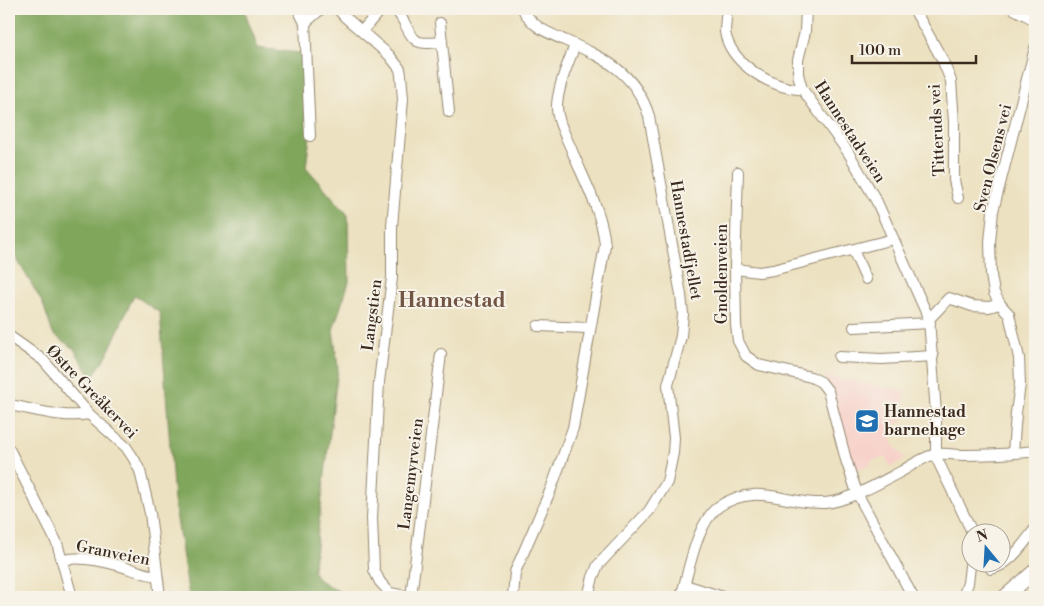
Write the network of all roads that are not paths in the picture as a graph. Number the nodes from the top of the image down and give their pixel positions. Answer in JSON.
{"nodes":[{"id":1,"x":298,"y":9,"type":"edge"},
{"id":2,"x":321,"y":9,"type":"edge"},
{"id":3,"x":338,"y":9,"type":"edge"},
{"id":4,"x":382,"y":9,"type":"edge"},
{"id":5,"x":394,"y":9,"type":"edge"},
{"id":6,"x":523,"y":9,"type":"edge"},
{"id":7,"x":806,"y":9,"type":"edge"},
{"id":8,"x":914,"y":9,"type":"edge"},
{"id":9,"x":1014,"y":9,"type":"edge"},
{"id":10,"x":726,"y":16,"type":"dead end"},
{"id":11,"x":1035,"y":20,"type":"edge"},
{"id":12,"x":305,"y":23,"type":"junction"},
{"id":13,"x":440,"y":23,"type":"dead end"},
{"id":14,"x":362,"y":31,"type":"junction"},
{"id":15,"x":442,"y":42,"type":"junction"},
{"id":16,"x":575,"y":45,"type":"junction"},
{"id":17,"x":1035,"y":48,"type":"edge"},
{"id":18,"x":1032,"y":79,"type":"edge"},
{"id":19,"x":802,"y":89,"type":"junction"},
{"id":20,"x":449,"y":112,"type":"dead end"},
{"id":21,"x":310,"y":136,"type":"dead end"},
{"id":22,"x":738,"y":172,"type":"dead end"},
{"id":23,"x":958,"y":198,"type":"dead end"},
{"id":24,"x":893,"y":239,"type":"junction"},
{"id":25,"x":853,"y":250,"type":"junction"},
{"id":26,"x":735,"y":269,"type":"junction"},
{"id":27,"x":866,"y":279,"type":"dead end"},
{"id":28,"x":1000,"y":304,"type":"junction"},
{"id":29,"x":929,"y":321,"type":"junction"},
{"id":30,"x":538,"y":326,"type":"dead end"},
{"id":31,"x":854,"y":327,"type":"dead end"},
{"id":32,"x":590,"y":328,"type":"junction"},
{"id":33,"x":9,"y":336,"type":"edge"},
{"id":34,"x":441,"y":354,"type":"dead end"},
{"id":35,"x":932,"y":356,"type":"junction"},
{"id":36,"x":839,"y":357,"type":"dead end"},
{"id":37,"x":9,"y":405,"type":"edge"},
{"id":38,"x":89,"y":414,"type":"junction"},
{"id":39,"x":9,"y":449,"type":"edge"},
{"id":40,"x":1035,"y":452,"type":"edge"},
{"id":41,"x":1013,"y":453,"type":"junction"},
{"id":42,"x":935,"y":454,"type":"junction"},
{"id":43,"x":857,"y":493,"type":"junction"},
{"id":44,"x":968,"y":524,"type":"edge"},
{"id":45,"x":1035,"y":529,"type":"edge"},
{"id":46,"x":1012,"y":555,"type":"edge"},
{"id":47,"x":62,"y":560,"type":"junction"},
{"id":48,"x":1035,"y":571,"type":"edge"},
{"id":49,"x":969,"y":574,"type":"edge"},
{"id":50,"x":157,"y":575,"type":"junction"},
{"id":51,"x":685,"y":584,"type":"junction"},
{"id":52,"x":72,"y":597,"type":"edge"},
{"id":53,"x":160,"y":597,"type":"edge"},
{"id":54,"x":411,"y":597,"type":"edge"},
{"id":55,"x":513,"y":597,"type":"edge"},
{"id":56,"x":588,"y":597,"type":"edge"},
{"id":57,"x":681,"y":597,"type":"edge"},
{"id":58,"x":723,"y":597,"type":"edge"},
{"id":59,"x":913,"y":597,"type":"edge"},
{"id":60,"x":963,"y":597,"type":"edge"},
{"id":61,"x":1005,"y":597,"type":"edge"}],
"edges":[{"from":1,"to":12,"type":"street"},
{"from":2,"to":12,"type":"street"},
{"from":3,"to":14,"type":"street","name":"Langstien"},
{"from":4,"to":14,"type":"street"},
{"from":5,"to":15,"type":"street"},
{"from":6,"to":16,"type":"street","name":"Hannestadfjellet"},
{"from":7,"to":19,"type":"street","name":"Hannestadveien"},
{"from":8,"to":23,"type":"street","name":"Titteruds vei"},
{"from":9,"to":11,"type":"street"},
{"from":10,"to":19,"type":"street"},
{"from":12,"to":21,"type":"street"},
{"from":13,"to":15,"type":"street"},
{"from":14,"to":54,"type":"street","name":"Langstien"},
{"from":15,"to":20,"type":"street"},
{"from":16,"to":32,"type":"street"},
{"from":16,"to":56,"type":"street","name":"Hannestadfjellet"},
{"from":17,"to":18,"type":"street","name":"Sven Olsens vei"},
{"from":18,"to":28,"type":"street","name":"Sven Olsens vei"},
{"from":19,"to":24,"type":"street","name":"Hannestadveien"},
{"from":22,"to":26,"type":"street","name":"Gnoldenveien"},
{"from":24,"to":25,"type":"street"},
{"from":24,"to":29,"type":"street","name":"Hannestadveien"},
{"from":25,"to":26,"type":"street"},
{"from":25,"to":27,"type":"street"},
{"from":26,"to":43,"type":"street","name":"Gnoldenveien"},
{"from":28,"to":29,"type":"street"},
{"from":28,"to":41,"type":"street","name":"Sven Olsens vei"},
{"from":29,"to":31,"type":"street"},
{"from":29,"to":35,"type":"street","name":"Hannestadveien"},
{"from":30,"to":32,"type":"street"},
{"from":32,"to":55,"type":"street"},
{"from":33,"to":38,"type":"street","name":"Østre Greåkervei"},
{"from":34,"to":54,"type":"street","name":"Langemyrveien"},
{"from":35,"to":36,"type":"street"},
{"from":35,"to":42,"type":"street","name":"Hannestadveien"},
{"from":37,"to":38,"type":"street"},
{"from":38,"to":50,"type":"street","name":"Østre Greåkervei"},
{"from":39,"to":47,"type":"street"},
{"from":40,"to":41,"type":"street"},
{"from":41,"to":42,"type":"street"},
{"from":42,"to":43,"type":"street"},
{"from":42,"to":44,"type":"street","name":"Hannestadveien"},
{"from":43,"to":51,"type":"street"},
{"from":43,"to":59,"type":"street","name":"Gnoldenveien"},
{"from":45,"to":46,"type":"street"},
{"from":47,"to":50,"type":"street","name":"Granveien"},
{"from":47,"to":52,"type":"street"},
{"from":48,"to":61,"type":"main road"},
{"from":49,"to":60,"type":"street"},
{"from":50,"to":53,"type":"street","name":"Østre Greåkervei"},
{"from":51,"to":57,"type":"street"},
{"from":51,"to":58,"type":"street"}]}
